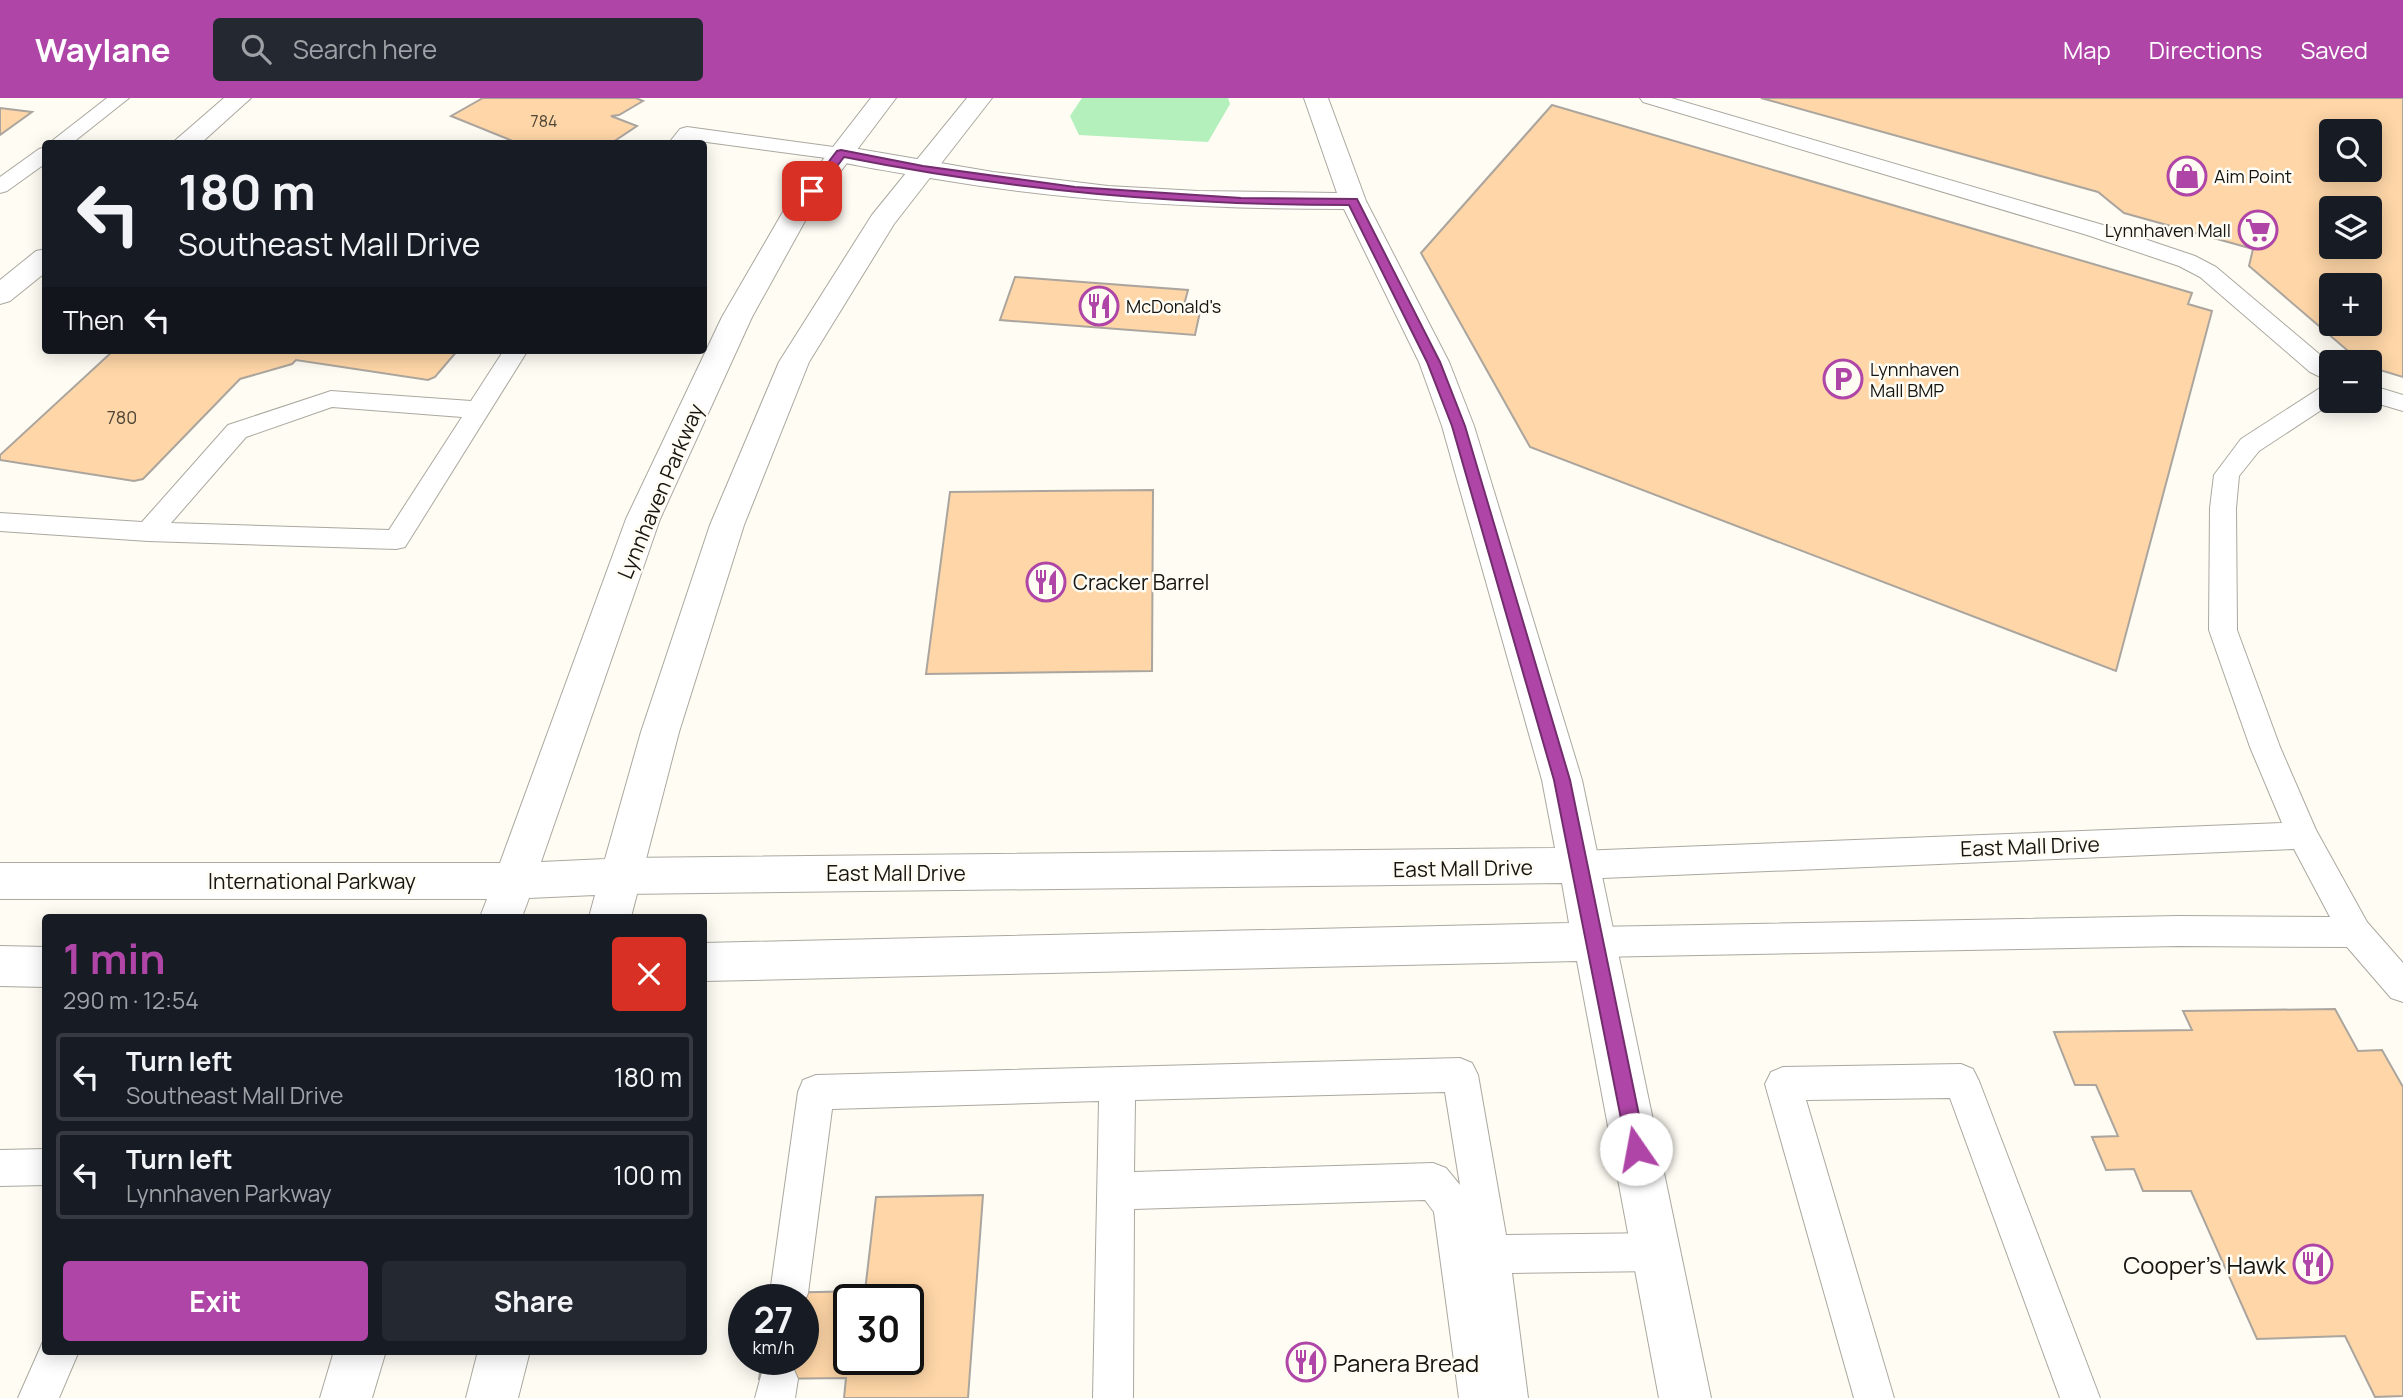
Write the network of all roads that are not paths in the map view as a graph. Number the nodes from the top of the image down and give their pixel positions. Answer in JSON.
{"nodes":[{"id":1,"x":119,"y":98,"type":"edge"},
{"id":2,"x":239,"y":98,"type":"edge"},
{"id":3,"x":884,"y":98,"type":"edge"},
{"id":4,"x":980,"y":98,"type":"edge"},
{"id":5,"x":1316,"y":98,"type":"edge"},
{"id":6,"x":1650,"y":98,"type":"edge"},
{"id":7,"x":1696,"y":104,"type":"edge"},
{"id":8,"x":63,"y":140,"type":"edge"},
{"id":9,"x":189,"y":140,"type":"edge"},
{"id":10,"x":681,"y":140,"type":"edge"},
{"id":11,"x":841,"y":154,"type":"junction"},
{"id":12,"x":42,"y":156,"type":"edge"},
{"id":13,"x":923,"y":170,"type":"junction"},
{"id":14,"x":0,"y":187,"type":"edge"},
{"id":15,"x":1353,"y":201,"type":"junction"},
{"id":16,"x":42,"y":260,"type":"edge"},
{"id":17,"x":0,"y":295,"type":"edge"},
{"id":18,"x":514,"y":354,"type":"edge"},
{"id":19,"x":2319,"y":368,"type":"edge"},
{"id":20,"x":2382,"y":397,"type":"edge"},
{"id":21,"x":2319,"y":400,"type":"edge"},
{"id":22,"x":2403,"y":403,"type":"edge"},
{"id":23,"x":479,"y":410,"type":"junction"},
{"id":24,"x":0,"y":522,"type":"edge"},
{"id":25,"x":148,"y":532,"type":"junction"},
{"id":26,"x":2302,"y":835,"type":"junction"},
{"id":27,"x":1579,"y":865,"type":"junction"},
{"id":28,"x":623,"y":876,"type":"junction"},
{"id":29,"x":0,"y":881,"type":"edge"},
{"id":30,"x":507,"y":899,"type":"edge"},
{"id":31,"x":611,"y":914,"type":"edge"},
{"id":32,"x":2355,"y":932,"type":"junction"},
{"id":33,"x":1594,"y":942,"type":"junction"},
{"id":34,"x":707,"y":962,"type":"edge"},
{"id":35,"x":0,"y":967,"type":"edge"},
{"id":36,"x":42,"y":967,"type":"edge"},
{"id":37,"x":2403,"y":987,"type":"edge"},
{"id":38,"x":1117,"y":1086,"type":"junction"},
{"id":39,"x":42,"y":1167,"type":"edge"},
{"id":40,"x":0,"y":1168,"type":"edge"},
{"id":41,"x":1115,"y":1191,"type":"junction"},
{"id":42,"x":1658,"y":1252,"type":"junction"},
{"id":43,"x":1490,"y":1254,"type":"junction"},
{"id":44,"x":790,"y":1284,"type":"edge"},
{"id":45,"x":57,"y":1355,"type":"edge"},
{"id":46,"x":359,"y":1355,"type":"edge"},
{"id":47,"x":503,"y":1355,"type":"edge"},
{"id":48,"x":38,"y":1398,"type":"edge"},
{"id":49,"x":346,"y":1398,"type":"edge"},
{"id":50,"x":492,"y":1398,"type":"edge"},
{"id":51,"x":1113,"y":1398,"type":"edge"},
{"id":52,"x":1479,"y":1398,"type":"edge"},
{"id":53,"x":1508,"y":1398,"type":"edge"},
{"id":54,"x":1685,"y":1398,"type":"edge"},
{"id":55,"x":1874,"y":1398,"type":"edge"},
{"id":56,"x":2080,"y":1398,"type":"edge"}],
"edges":[{"from":1,"to":8,"type":"lane"},
{"from":2,"to":9,"type":"street"},
{"from":3,"to":11,"type":"street","name":"Lynnhaven Parkway"},
{"from":4,"to":13,"type":"street"},
{"from":5,"to":15,"type":"street"},
{"from":6,"to":7,"type":"lane"},
{"from":7,"to":19,"type":"lane"},
{"from":10,"to":11,"type":"lane"},
{"from":11,"to":13,"type":"street"},
{"from":11,"to":30,"type":"street","name":"Lynnhaven Parkway"},
{"from":12,"to":14,"type":"lane"},
{"from":13,"to":15,"type":"street"},
{"from":13,"to":28,"type":"street"},
{"from":15,"to":27,"type":"street"},
{"from":16,"to":17,"type":"street"},
{"from":18,"to":23,"type":"lane"},
{"from":20,"to":22,"type":"lane"},
{"from":21,"to":26,"type":"lane"},
{"from":23,"to":25,"type":"lane"},
{"from":23,"to":25,"type":"lane"},
{"from":24,"to":25,"type":"lane"},
{"from":26,"to":27,"type":"lane","name":"East Mall Drive"},
{"from":26,"to":32,"type":"lane"},
{"from":27,"to":28,"type":"street","name":"East Mall Drive"},
{"from":27,"to":33,"type":"street"},
{"from":28,"to":30,"type":"street","name":"International Parkway"},
{"from":28,"to":31,"type":"street"},
{"from":29,"to":30,"type":"street","name":"International Parkway"},
{"from":32,"to":33,"type":"lane"},
{"from":32,"to":37,"type":"lane"},
{"from":33,"to":34,"type":"street"},
{"from":33,"to":42,"type":"street"},
{"from":35,"to":36,"type":"street"},
{"from":38,"to":41,"type":"lane"},
{"from":38,"to":43,"type":"lane"},
{"from":38,"to":44,"type":"lane"},
{"from":39,"to":40,"type":"lane"},
{"from":41,"to":51,"type":"lane"},
{"from":41,"to":52,"type":"lane"},
{"from":42,"to":43,"type":"lane"},
{"from":42,"to":54,"type":"street"},
{"from":43,"to":53,"type":"lane"},
{"from":45,"to":48,"type":"lane"},
{"from":46,"to":49,"type":"street"},
{"from":47,"to":50,"type":"street"},
{"from":55,"to":56,"type":"lane"}]}
